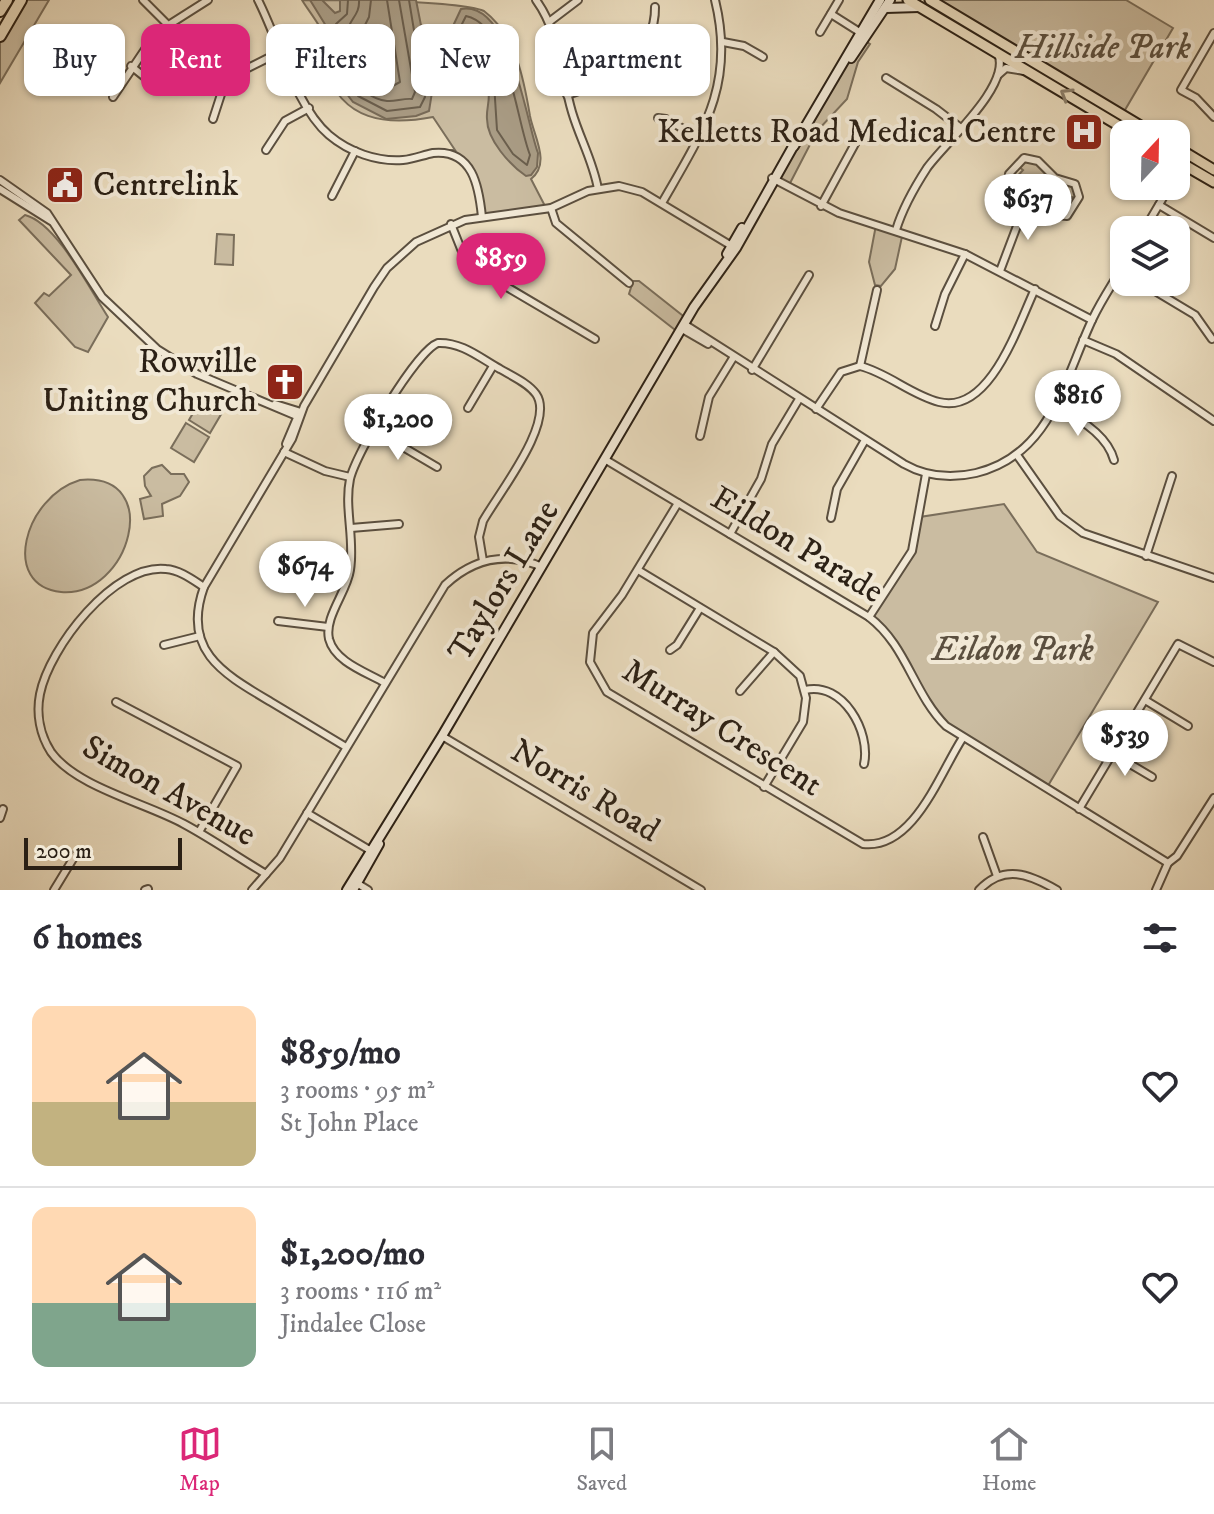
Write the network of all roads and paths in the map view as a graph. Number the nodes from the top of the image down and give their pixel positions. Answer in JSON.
{"nodes":[{"id":1,"x":7,"y":0,"type":"edge"},
{"id":2,"x":21,"y":0,"type":"edge"},
{"id":3,"x":143,"y":0,"type":"edge"},
{"id":4,"x":208,"y":0,"type":"edge"},
{"id":5,"x":258,"y":0,"type":"edge"},
{"id":6,"x":536,"y":0,"type":"edge"},
{"id":7,"x":578,"y":0,"type":"edge"},
{"id":8,"x":715,"y":0,"type":"edge"},
{"id":9,"x":839,"y":0,"type":"edge"},
{"id":10,"x":908,"y":0,"type":"edge"},
{"id":11,"x":930,"y":0,"type":"edge"},
{"id":12,"x":882,"y":2,"type":"edge"},
{"id":13,"x":655,"y":7,"type":"dead end"},
{"id":14,"x":920,"y":7,"type":"junction"},
{"id":15,"x":0,"y":11,"type":"edge"},
{"id":16,"x":831,"y":14,"type":"junction"},
{"id":17,"x":549,"y":22,"type":"joint"},
{"id":18,"x":167,"y":24,"type":"joint"},
{"id":19,"x":269,"y":24,"type":"edge"},
{"id":20,"x":651,"y":24,"type":"edge"},
{"id":21,"x":820,"y":32,"type":"dead end"},
{"id":22,"x":1214,"y":33,"type":"edge"},
{"id":23,"x":864,"y":34,"type":"junction"},
{"id":24,"x":0,"y":36,"type":"edge"},
{"id":25,"x":723,"y":42,"type":"junction"},
{"id":26,"x":141,"y":51,"type":"edge"},
{"id":27,"x":998,"y":54,"type":"junction"},
{"id":28,"x":763,"y":57,"type":"dead end"},
{"id":29,"x":266,"y":59,"type":"edge"},
{"id":30,"x":131,"y":66,"type":"junction"},
{"id":31,"x":1028,"y":72,"type":"junction"},
{"id":32,"x":141,"y":74,"type":"edge"},
{"id":33,"x":886,"y":78,"type":"dead end"},
{"id":34,"x":996,"y":78,"type":"junction"},
{"id":35,"x":303,"y":96,"type":"edge"},
{"id":36,"x":567,"y":96,"type":"edge"},
{"id":37,"x":113,"y":97,"type":"dead end"},
{"id":38,"x":309,"y":108,"type":"junction"},
{"id":39,"x":1214,"y":117,"type":"edge"},
{"id":40,"x":658,"y":118,"type":"dead end"},
{"id":41,"x":213,"y":119,"type":"dead end"},
{"id":42,"x":1110,"y":120,"type":"edge"},
{"id":43,"x":1131,"y":120,"type":"edge"},
{"id":44,"x":962,"y":129,"type":"junction"},
{"id":45,"x":699,"y":138,"type":"junction"},
{"id":46,"x":857,"y":140,"type":"dead end"},
{"id":47,"x":266,"y":150,"type":"dead end"},
{"id":48,"x":355,"y":151,"type":"junction"},
{"id":49,"x":1190,"y":156,"type":"edge"},
{"id":50,"x":1190,"y":168,"type":"edge"},
{"id":51,"x":1214,"y":170,"type":"edge"},
{"id":52,"x":0,"y":180,"type":"edge"},
{"id":53,"x":774,"y":180,"type":"junction"},
{"id":54,"x":1214,"y":181,"type":"edge"},
{"id":55,"x":0,"y":189,"type":"edge"},
{"id":56,"x":598,"y":190,"type":"junction"},
{"id":57,"x":332,"y":196,"type":"dead end"},
{"id":58,"x":1162,"y":200,"type":"edge"},
{"id":59,"x":1033,"y":201,"type":"junction"},
{"id":60,"x":662,"y":203,"type":"junction"},
{"id":61,"x":1159,"y":205,"type":"junction"},
{"id":62,"x":821,"y":206,"type":"junction"},
{"id":63,"x":551,"y":209,"type":"junction"},
{"id":64,"x":1152,"y":216,"type":"edge"},
{"id":65,"x":482,"y":217,"type":"junction"},
{"id":66,"x":51,"y":221,"type":"junction"},
{"id":67,"x":451,"y":224,"type":"junction"},
{"id":68,"x":896,"y":230,"type":"junction"},
{"id":69,"x":1214,"y":238,"type":"edge"},
{"id":70,"x":734,"y":247,"type":"junction"},
{"id":71,"x":965,"y":254,"type":"junction"},
{"id":72,"x":1000,"y":271,"type":"junction"},
{"id":73,"x":809,"y":275,"type":"dead end"},
{"id":74,"x":629,"y":283,"type":"dead end"},
{"id":75,"x":1035,"y":289,"type":"junction"},
{"id":76,"x":877,"y":290,"type":"dead end"},
{"id":77,"x":1110,"y":290,"type":"edge"},
{"id":78,"x":1163,"y":296,"type":"edge"},
{"id":79,"x":1092,"y":320,"type":"junction"},
{"id":80,"x":935,"y":326,"type":"dead end"},
{"id":81,"x":685,"y":328,"type":"junction"},
{"id":82,"x":595,"y":339,"type":"dead end"},
{"id":83,"x":1212,"y":339,"type":"edge"},
{"id":84,"x":1083,"y":340,"type":"junction"},
{"id":85,"x":733,"y":358,"type":"junction"},
{"id":86,"x":493,"y":366,"type":"junction"},
{"id":87,"x":860,"y":366,"type":"junction"},
{"id":88,"x":752,"y":370,"type":"junction"},
{"id":89,"x":799,"y":399,"type":"junction"},
{"id":90,"x":1055,"y":407,"type":"junction"},
{"id":91,"x":468,"y":408,"type":"dead end"},
{"id":92,"x":816,"y":409,"type":"junction"},
{"id":93,"x":300,"y":414,"type":"junction"},
{"id":94,"x":1214,"y":421,"type":"edge"},
{"id":95,"x":374,"y":430,"type":"junction"},
{"id":96,"x":700,"y":436,"type":"dead end"},
{"id":97,"x":865,"y":440,"type":"junction"},
{"id":98,"x":285,"y":450,"type":"junction"},
{"id":99,"x":1017,"y":455,"type":"junction"},
{"id":100,"x":606,"y":460,"type":"junction"},
{"id":101,"x":1114,"y":460,"type":"dead end"},
{"id":102,"x":437,"y":467,"type":"dead end"},
{"id":103,"x":926,"y":474,"type":"junction"},
{"id":104,"x":1172,"y":476,"type":"dead end"},
{"id":105,"x":350,"y":477,"type":"junction"},
{"id":106,"x":678,"y":503,"type":"junction"},
{"id":107,"x":831,"y":518,"type":"dead end"},
{"id":108,"x":399,"y":524,"type":"dead end"},
{"id":109,"x":351,"y":528,"type":"junction"},
{"id":110,"x":730,"y":534,"type":"junction"},
{"id":111,"x":306,"y":554,"type":"dead end"},
{"id":112,"x":1146,"y":556,"type":"junction"},
{"id":113,"x":351,"y":559,"type":"junction"},
{"id":114,"x":483,"y":561,"type":"junction"},
{"id":115,"x":542,"y":567,"type":"junction"},
{"id":116,"x":638,"y":570,"type":"junction"},
{"id":117,"x":1214,"y":578,"type":"edge"},
{"id":118,"x":204,"y":587,"type":"junction"},
{"id":119,"x":700,"y":608,"type":"junction"},
{"id":120,"x":869,"y":617,"type":"junction"},
{"id":121,"x":278,"y":621,"type":"dead end"},
{"id":122,"x":328,"y":627,"type":"junction"},
{"id":123,"x":200,"y":636,"type":"junction"},
{"id":124,"x":164,"y":645,"type":"dead end"},
{"id":125,"x":670,"y":650,"type":"dead end"},
{"id":126,"x":774,"y":652,"type":"junction"},
{"id":127,"x":1214,"y":662,"type":"edge"},
{"id":128,"x":385,"y":683,"type":"junction"},
{"id":129,"x":805,"y":690,"type":"junction"},
{"id":130,"x":740,"y":691,"type":"dead end"},
{"id":131,"x":1145,"y":700,"type":"junction"},
{"id":132,"x":116,"y":702,"type":"dead end"},
{"id":133,"x":1188,"y":726,"type":"dead end"},
{"id":134,"x":442,"y":736,"type":"junction"},
{"id":135,"x":962,"y":739,"type":"junction"},
{"id":136,"x":346,"y":747,"type":"junction"},
{"id":137,"x":1113,"y":754,"type":"junction"},
{"id":138,"x":864,"y":764,"type":"dead end"},
{"id":139,"x":1152,"y":777,"type":"dead end"},
{"id":140,"x":764,"y":787,"type":"junction"},
{"id":141,"x":1214,"y":798,"type":"edge"},
{"id":142,"x":3,"y":809,"type":"dead end"},
{"id":143,"x":1079,"y":809,"type":"junction"},
{"id":144,"x":307,"y":813,"type":"junction"},
{"id":145,"x":0,"y":818,"type":"edge"},
{"id":146,"x":199,"y":832,"type":"junction"},
{"id":147,"x":983,"y":837,"type":"dead end"},
{"id":148,"x":373,"y":852,"type":"junction"},
{"id":149,"x":76,"y":854,"type":"dead end"},
{"id":150,"x":1168,"y":863,"type":"junction"},
{"id":151,"x":266,"y":874,"type":"junction"},
{"id":152,"x":997,"y":876,"type":"junction"},
{"id":153,"x":354,"y":885,"type":"edge"},
{"id":154,"x":54,"y":890,"type":"edge"},
{"id":155,"x":252,"y":890,"type":"edge"},
{"id":156,"x":347,"y":890,"type":"edge"},
{"id":157,"x":368,"y":890,"type":"edge"},
{"id":158,"x":701,"y":890,"type":"edge"},
{"id":159,"x":979,"y":890,"type":"edge"},
{"id":160,"x":1057,"y":890,"type":"edge"},
{"id":161,"x":1156,"y":890,"type":"edge"}],
"edges":[{"from":1,"to":15,"type":"highway"},
{"from":2,"to":24,"type":"highway"},
{"from":3,"to":18,"type":"street"},
{"from":4,"to":18,"type":"street"},
{"from":5,"to":19,"type":"street"},
{"from":6,"to":17,"type":"street"},
{"from":7,"to":17,"type":"street"},
{"from":8,"to":25,"type":"street"},
{"from":9,"to":16,"type":"street"},
{"from":10,"to":14,"type":"main road"},
{"from":11,"to":43,"type":"main road"},
{"from":12,"to":14,"type":"main road"},
{"from":12,"to":23,"type":"main road","name":"Taylors Lane"},
{"from":12,"to":23,"type":"main road","name":"Taylors Lane"},
{"from":13,"to":20,"type":"street"},
{"from":14,"to":27,"type":"main road"},
{"from":16,"to":21,"type":"street"},
{"from":16,"to":23,"type":"street"},
{"from":22,"to":39,"type":"street"},
{"from":23,"to":53,"type":"main road","name":"Taylors Lane"},
{"from":25,"to":28,"type":"street"},
{"from":25,"to":45,"type":"street"},
{"from":26,"to":30,"type":"street"},
{"from":27,"to":31,"type":"main road"},
{"from":27,"to":34,"type":"street"},
{"from":29,"to":41,"type":"street"},
{"from":30,"to":32,"type":"street"},
{"from":30,"to":37,"type":"street"},
{"from":31,"to":34,"type":"street"},
{"from":42,"to":31,"type":"main road","one_way":true},
{"from":33,"to":44,"type":"street"},
{"from":34,"to":44,"type":"street"},
{"from":35,"to":38,"type":"street"},
{"from":36,"to":56,"type":"street"},
{"from":38,"to":47,"type":"street"},
{"from":38,"to":48,"type":"street"},
{"from":40,"to":45,"type":"street"},
{"from":44,"to":68,"type":"street"},
{"from":45,"to":60,"type":"street"},
{"from":46,"to":62,"type":"street"},
{"from":48,"to":57,"type":"street"},
{"from":48,"to":65,"type":"street"},
{"from":49,"to":51,"type":"main road"},
{"from":50,"to":54,"type":"main road"},
{"from":52,"to":66,"type":"street"},
{"from":53,"to":62,"type":"street"},
{"from":53,"to":70,"type":"main road","name":"Taylors Lane"},
{"from":55,"to":66,"type":"street"},
{"from":56,"to":60,"type":"street"},
{"from":56,"to":63,"type":"street"},
{"from":58,"to":61,"type":"street"},
{"from":59,"to":59,"type":"street"},
{"from":59,"to":72,"type":"street"},
{"from":60,"to":70,"type":"street"},
{"from":61,"to":64,"type":"street"},
{"from":61,"to":69,"type":"street"},
{"from":62,"to":68,"type":"street"},
{"from":63,"to":65,"type":"street"},
{"from":63,"to":74,"type":"street"},
{"from":65,"to":67,"type":"street"},
{"from":66,"to":93,"type":"street"},
{"from":67,"to":82,"type":"street"},
{"from":67,"to":93,"type":"street"},
{"from":68,"to":71,"type":"street"},
{"from":70,"to":81,"type":"main road","name":"Taylors Lane"},
{"from":71,"to":72,"type":"street"},
{"from":71,"to":80,"type":"street"},
{"from":72,"to":75,"type":"street"},
{"from":73,"to":88,"type":"street"},
{"from":75,"to":79,"type":"street"},
{"from":75,"to":87,"type":"street"},
{"from":76,"to":87,"type":"street"},
{"from":77,"to":79,"type":"street"},
{"from":78,"to":83,"type":"street"},
{"from":79,"to":84,"type":"street"},
{"from":81,"to":85,"type":"street"},
{"from":81,"to":100,"type":"main road","name":"Taylors Lane"},
{"from":84,"to":90,"type":"street"},
{"from":84,"to":94,"type":"street"},
{"from":85,"to":88,"type":"street"},
{"from":85,"to":96,"type":"street"},
{"from":86,"to":91,"type":"street"},
{"from":86,"to":95,"type":"street"},
{"from":86,"to":114,"type":"street"},
{"from":87,"to":92,"type":"street"},
{"from":88,"to":89,"type":"street"},
{"from":89,"to":92,"type":"street"},
{"from":89,"to":110,"type":"street"},
{"from":90,"to":99,"type":"street"},
{"from":90,"to":101,"type":"street"},
{"from":92,"to":97,"type":"street"},
{"from":93,"to":98,"type":"street"},
{"from":95,"to":102,"type":"street"},
{"from":95,"to":105,"type":"street"},
{"from":97,"to":103,"type":"street"},
{"from":97,"to":107,"type":"street"},
{"from":98,"to":105,"type":"street"},
{"from":98,"to":118,"type":"street"},
{"from":99,"to":103,"type":"street"},
{"from":99,"to":112,"type":"street"},
{"from":100,"to":106,"type":"street","name":"Eildon Parade"},
{"from":100,"to":115,"type":"main road","name":"Taylors Lane"},
{"from":103,"to":120,"type":"street"},
{"from":104,"to":112,"type":"street"},
{"from":105,"to":109,"type":"street"},
{"from":106,"to":110,"type":"street","name":"Eildon Parade"},
{"from":106,"to":116,"type":"street","name":"Murray Crescent"},
{"from":108,"to":109,"type":"street"},
{"from":109,"to":113,"type":"street"},
{"from":110,"to":120,"type":"street","name":"Eildon Parade"},
{"from":111,"to":113,"type":"street"},
{"from":112,"to":117,"type":"street"},
{"from":113,"to":122,"type":"street"},
{"from":114,"to":115,"type":"street"},
{"from":114,"to":128,"type":"street"},
{"from":115,"to":134,"type":"main road","name":"Taylors Lane"},
{"from":116,"to":119,"type":"street"},
{"from":116,"to":140,"type":"street","name":"Murray Crescent"},
{"from":118,"to":123,"type":"street"},
{"from":118,"to":146,"type":"street","name":"Simon Avenue"},
{"from":119,"to":125,"type":"street"},
{"from":119,"to":126,"type":"street"},
{"from":120,"to":135,"type":"street","name":"Eildon Parade"},
{"from":121,"to":122,"type":"street"},
{"from":122,"to":128,"type":"street"},
{"from":123,"to":124,"type":"street"},
{"from":123,"to":136,"type":"street"},
{"from":126,"to":129,"type":"street"},
{"from":126,"to":130,"type":"street"},
{"from":127,"to":131,"type":"street"},
{"from":128,"to":136,"type":"street"},
{"from":129,"to":138,"type":"street"},
{"from":129,"to":140,"type":"street"},
{"from":131,"to":133,"type":"street"},
{"from":131,"to":137,"type":"street"},
{"from":132,"to":146,"type":"street"},
{"from":134,"to":148,"type":"main road","name":"Taylors Lane"},
{"from":134,"to":158,"type":"street","name":"Norris Road"},
{"from":135,"to":140,"type":"street","name":"Murray Crescent"},
{"from":135,"to":143,"type":"street","name":"Eildon Parade"},
{"from":136,"to":144,"type":"street"},
{"from":137,"to":139,"type":"street"},
{"from":137,"to":143,"type":"street"},
{"from":141,"to":150,"type":"street"},
{"from":142,"to":145,"type":"street"},
{"from":143,"to":150,"type":"street","name":"Eildon Parade"},
{"from":144,"to":148,"type":"street"},
{"from":144,"to":151,"type":"street"},
{"from":146,"to":151,"type":"street","name":"Simon Avenue"},
{"from":147,"to":152,"type":"street"},
{"from":148,"to":153,"type":"main road","name":"Taylors Lane"},
{"from":149,"to":154,"type":"street"},
{"from":150,"to":161,"type":"street"},
{"from":151,"to":155,"type":"street"},
{"from":152,"to":159,"type":"street"},
{"from":152,"to":160,"type":"street"},
{"from":153,"to":156,"type":"main road","name":"Taylors Lane"},
{"from":153,"to":157,"type":"street"}]}
